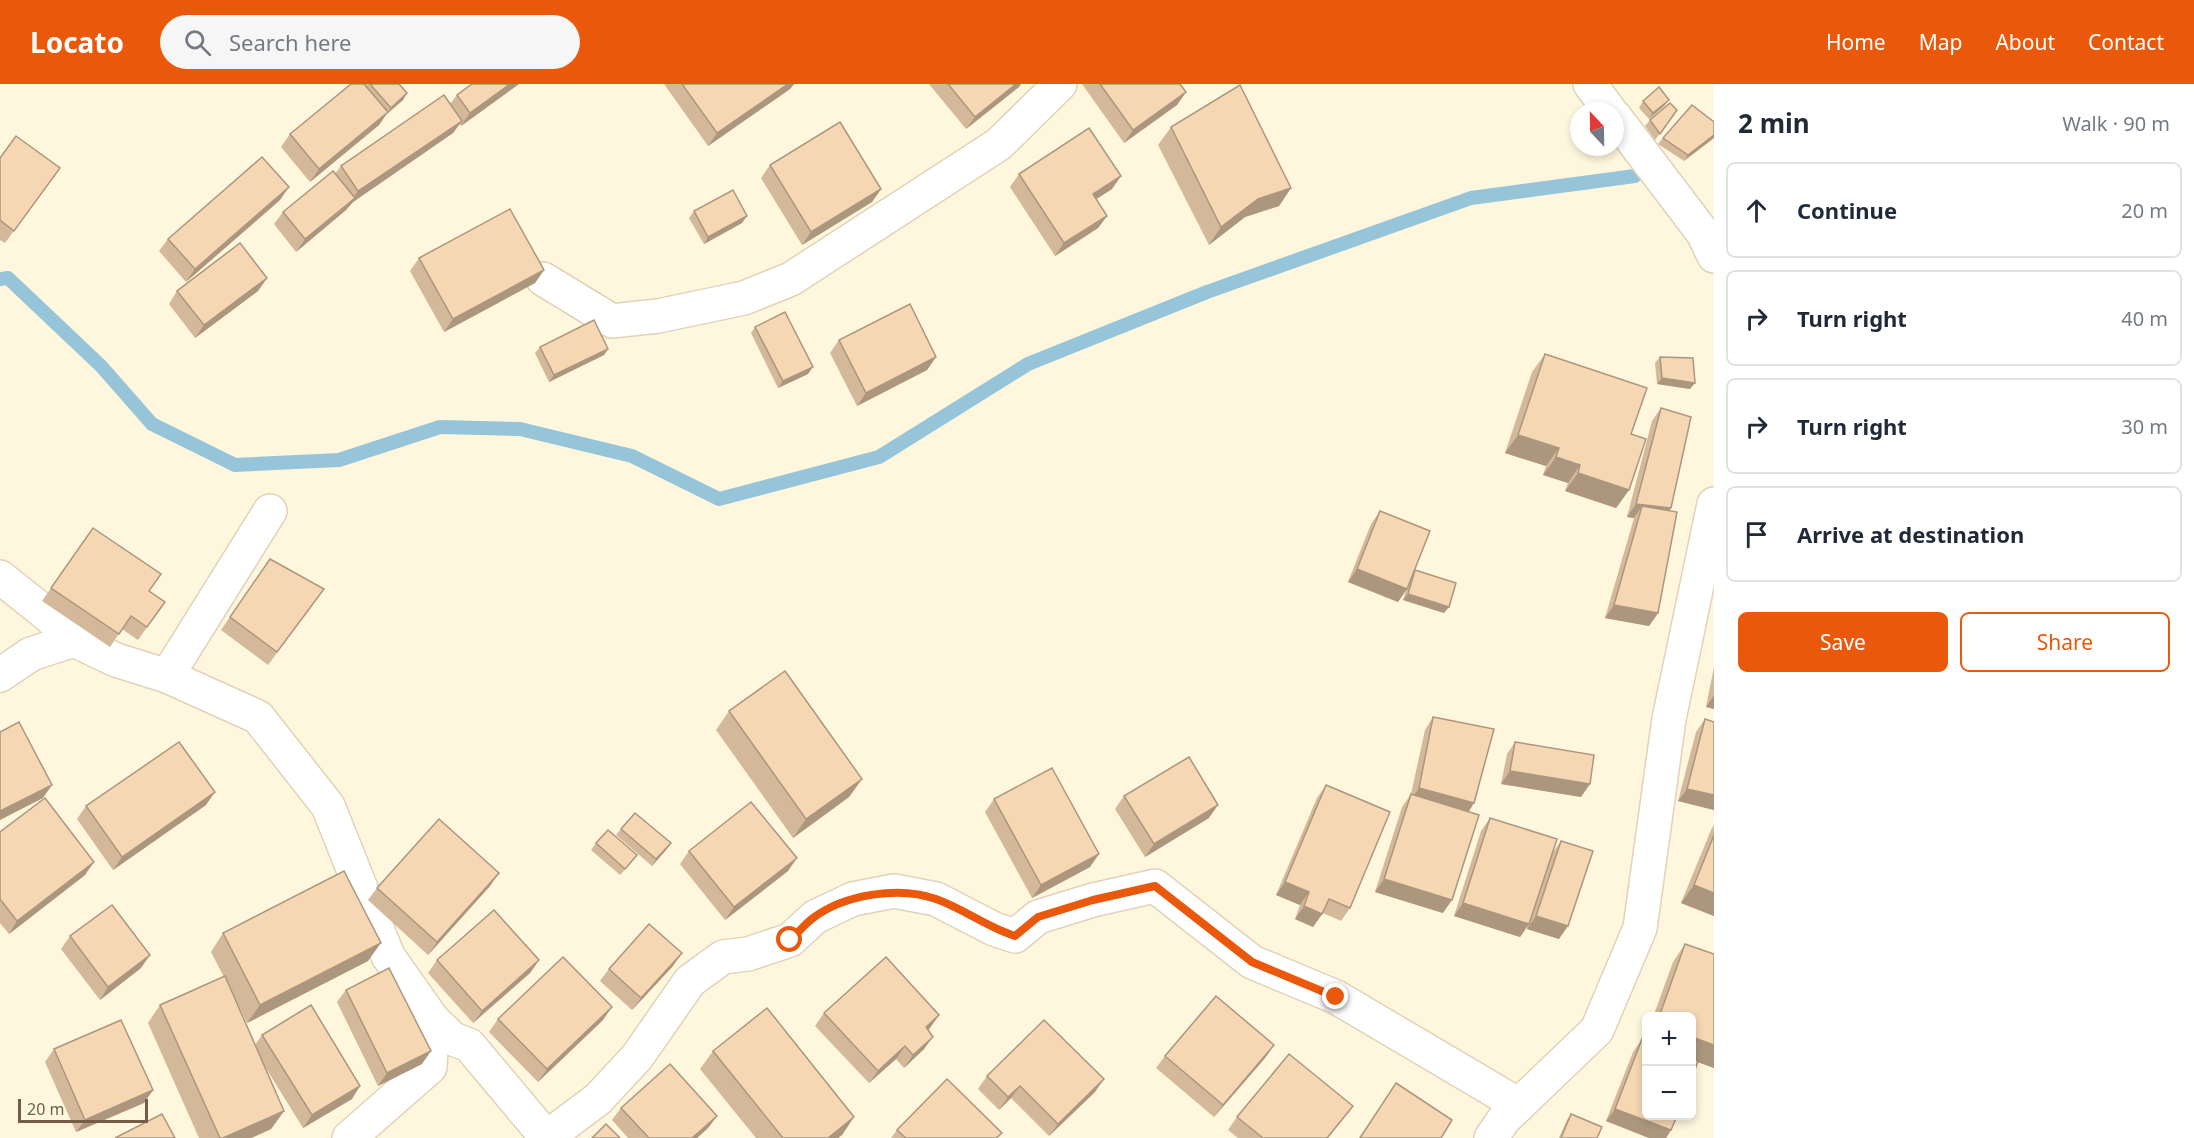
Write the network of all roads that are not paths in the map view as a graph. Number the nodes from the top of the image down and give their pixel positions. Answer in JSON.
{"nodes":[{"id":1,"x":1060,"y":84,"type":"edge"},
{"id":2,"x":1590,"y":84,"type":"edge"},
{"id":3,"x":1603,"y":102,"type":"edge"},
{"id":4,"x":1624,"y":129,"type":"edge"},
{"id":5,"x":1714,"y":256,"type":"edge"},
{"id":6,"x":543,"y":279,"type":"edge"},
{"id":7,"x":1714,"y":504,"type":"edge"},
{"id":8,"x":270,"y":511,"type":"dead end"},
{"id":9,"x":1710,"y":542,"type":"edge"},
{"id":10,"x":0,"y":578,"type":"edge"},
{"id":11,"x":74,"y":640,"type":"junction"},
{"id":12,"x":0,"y":675,"type":"edge"},
{"id":13,"x":166,"y":676,"type":"junction"},
{"id":14,"x":433,"y":1020,"type":"junction"},
{"id":15,"x":1519,"y":1105,"type":"junction"},
{"id":16,"x":349,"y":1138,"type":"edge"},
{"id":17,"x":546,"y":1138,"type":"edge"},
{"id":18,"x":1491,"y":1138,"type":"edge"}],
"edges":[{"from":1,"to":6,"type":"street"},
{"from":2,"to":3,"type":"street"},
{"from":4,"to":5,"type":"street"},
{"from":7,"to":9,"type":"street"},
{"from":8,"to":13,"type":"street"},
{"from":9,"to":15,"type":"street"},
{"from":10,"to":11,"type":"street"},
{"from":11,"to":12,"type":"street"},
{"from":11,"to":13,"type":"street"},
{"from":13,"to":14,"type":"street"},
{"from":14,"to":16,"type":"street"},
{"from":14,"to":17,"type":"street"},
{"from":15,"to":17,"type":"street"},
{"from":15,"to":18,"type":"street"}]}
